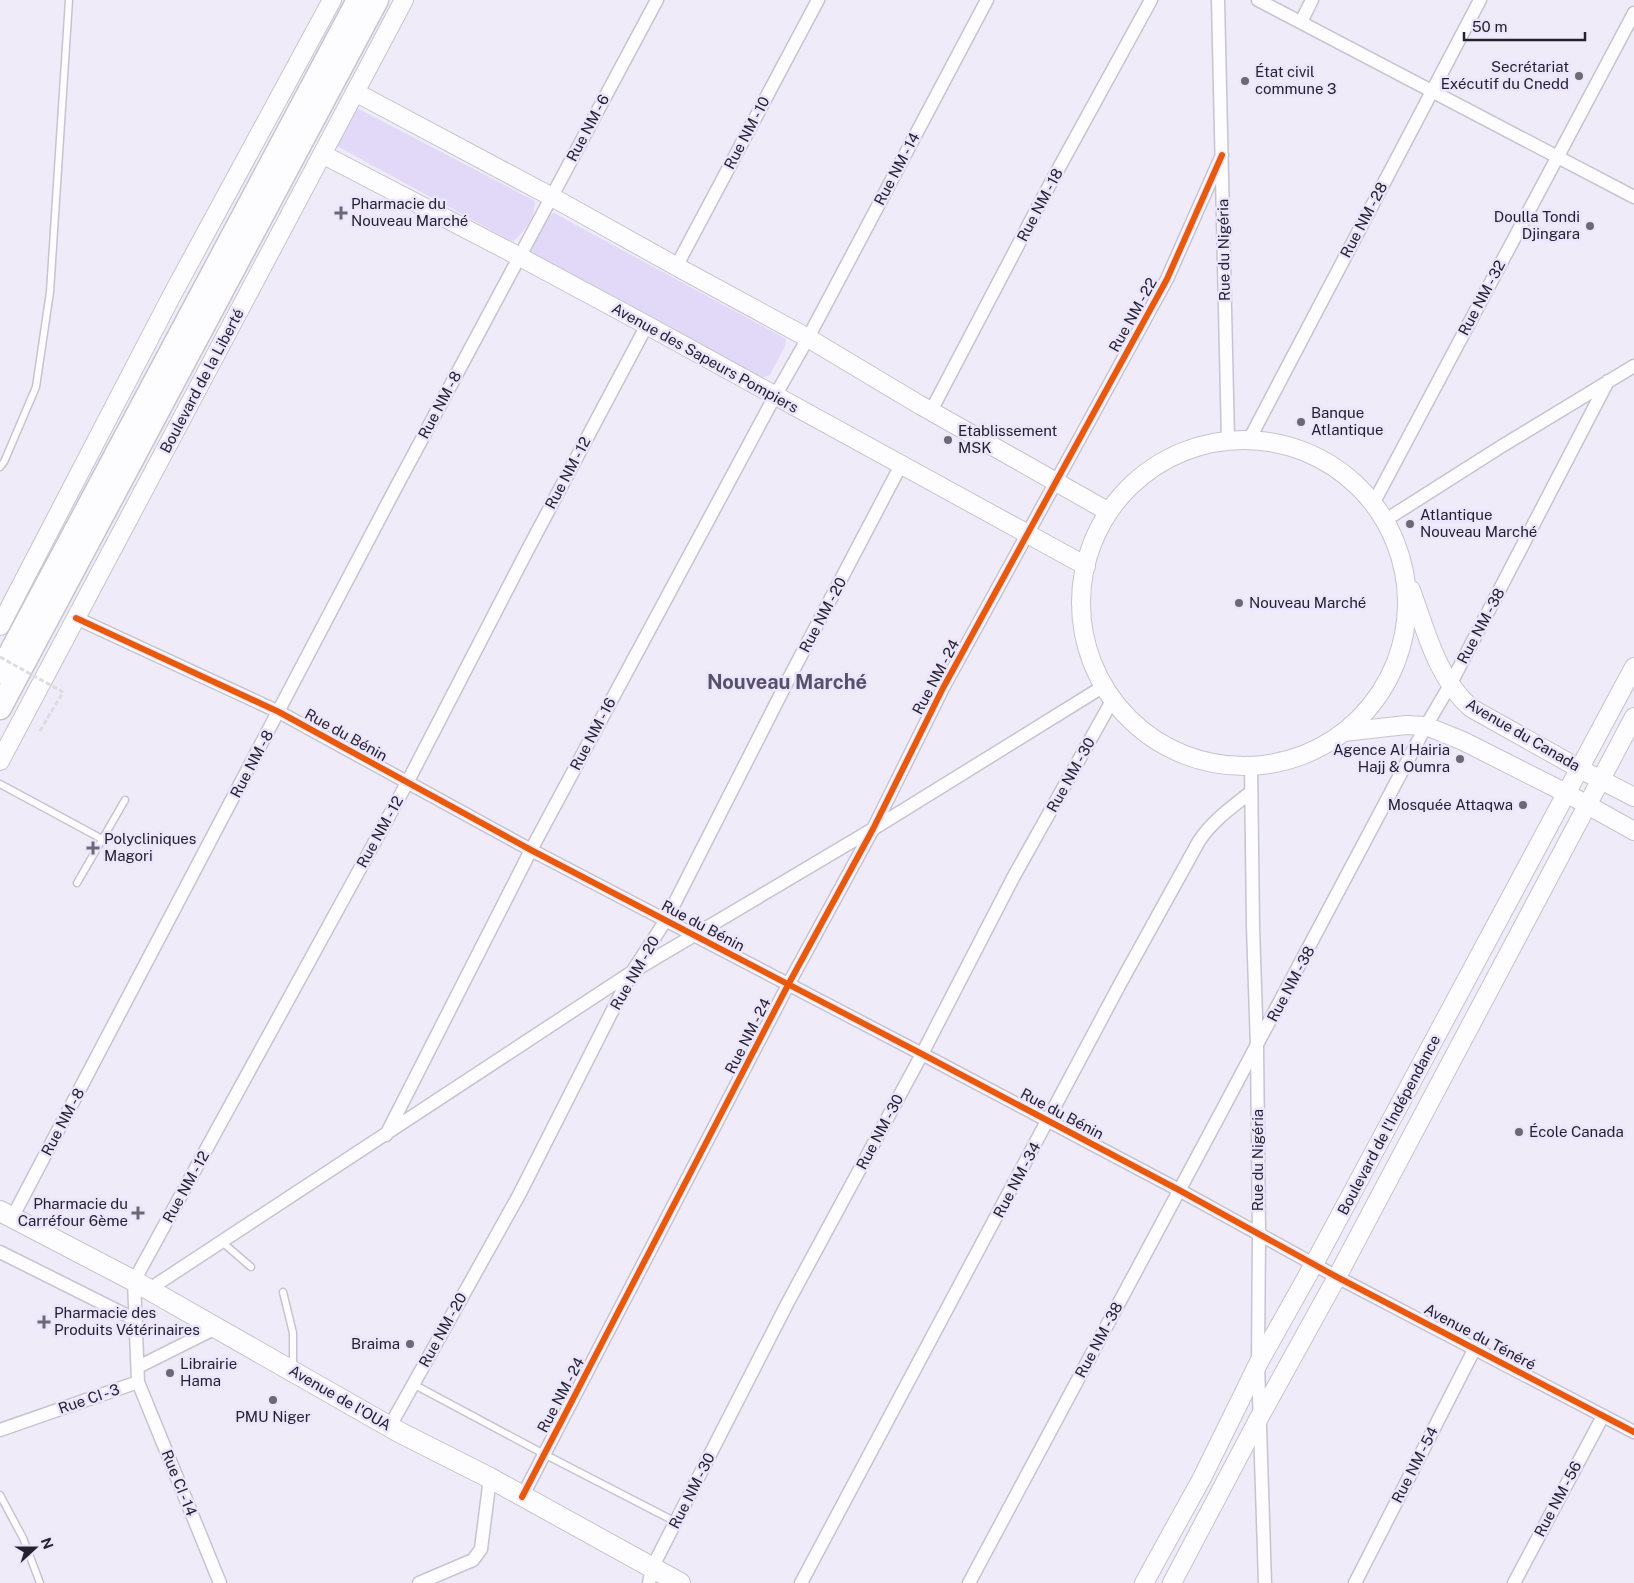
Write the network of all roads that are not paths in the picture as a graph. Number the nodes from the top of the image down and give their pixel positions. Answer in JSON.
{"nodes":[{"id":1,"x":69,"y":0,"type":"edge"},
{"id":2,"x":332,"y":0,"type":"edge"},
{"id":3,"x":358,"y":0,"type":"edge"},
{"id":4,"x":377,"y":0,"type":"edge"},
{"id":5,"x":404,"y":0,"type":"edge"},
{"id":6,"x":657,"y":0,"type":"edge"},
{"id":7,"x":818,"y":0,"type":"edge"},
{"id":8,"x":987,"y":0,"type":"edge"},
{"id":9,"x":1151,"y":0,"type":"edge"},
{"id":10,"x":1218,"y":0,"type":"edge"},
{"id":11,"x":1258,"y":0,"type":"edge"},
{"id":12,"x":1312,"y":0,"type":"edge"},
{"id":13,"x":1480,"y":0,"type":"edge"},
{"id":14,"x":1634,"y":13,"type":"edge"},
{"id":15,"x":1300,"y":22,"type":"junction"},
{"id":16,"x":1432,"y":91,"type":"junction"},
{"id":17,"x":355,"y":92,"type":"junction"},
{"id":18,"x":322,"y":154,"type":"junction"},
{"id":19,"x":1222,"y":155,"type":"junction"},
{"id":20,"x":1558,"y":157,"type":"junction"},
{"id":21,"x":552,"y":197,"type":"junction"},
{"id":22,"x":1634,"y":197,"type":"edge"},
{"id":23,"x":520,"y":257,"type":"junction"},
{"id":24,"x":676,"y":267,"type":"junction"},
{"id":25,"x":647,"y":325,"type":"junction"},
{"id":26,"x":808,"y":338,"type":"junction"},
{"id":27,"x":1634,"y":366,"type":"edge"},
{"id":28,"x":1608,"y":381,"type":"junction"},
{"id":29,"x":775,"y":396,"type":"junction"},
{"id":30,"x":931,"y":411,"type":"junction"},
{"id":31,"x":1228,"y":440,"type":"junction"},
{"id":32,"x":1249,"y":440,"type":"junction"},
{"id":33,"x":901,"y":465,"type":"junction"},
{"id":34,"x":0,"y":467,"type":"edge"},
{"id":35,"x":1055,"y":482,"type":"junction"},
{"id":36,"x":1373,"y":504,"type":"junction"},
{"id":37,"x":1109,"y":512,"type":"junction"},
{"id":38,"x":1384,"y":521,"type":"junction"},
{"id":39,"x":1027,"y":534,"type":"junction"},
{"id":40,"x":1086,"y":566,"type":"junction"},
{"id":41,"x":1402,"y":566,"type":"junction"},
{"id":42,"x":76,"y":618,"type":"junction"},
{"id":43,"x":0,"y":626,"type":"edge"},
{"id":44,"x":1634,"y":667,"type":"edge"},
{"id":45,"x":0,"y":672,"type":"edge"},
{"id":46,"x":1450,"y":685,"type":"junction"},
{"id":47,"x":1109,"y":693,"type":"junction"},
{"id":48,"x":0,"y":708,"type":"edge"},
{"id":49,"x":279,"y":712,"type":"junction"},
{"id":50,"x":1634,"y":717,"type":"edge"},
{"id":51,"x":1426,"y":726,"type":"junction"},
{"id":52,"x":1344,"y":732,"type":"junction"},
{"id":53,"x":0,"y":761,"type":"edge"},
{"id":54,"x":1251,"y":766,"type":"junction"},
{"id":55,"x":1580,"y":769,"type":"junction"},
{"id":56,"x":1600,"y":778,"type":"junction"},
{"id":57,"x":407,"y":783,"type":"junction"},
{"id":58,"x":0,"y":784,"type":"edge"},
{"id":59,"x":1251,"y":792,"type":"junction"},
{"id":60,"x":1566,"y":793,"type":"junction"},
{"id":61,"x":1634,"y":797,"type":"edge"},
{"id":62,"x":125,"y":800,"type":"dead end"},
{"id":63,"x":1586,"y":804,"type":"junction"},
{"id":64,"x":873,"y":830,"type":"junction"},
{"id":65,"x":1634,"y":830,"type":"edge"},
{"id":66,"x":102,"y":839,"type":"junction"},
{"id":67,"x":531,"y":850,"type":"junction"},
{"id":68,"x":77,"y":883,"type":"dead end"},
{"id":69,"x":666,"y":920,"type":"junction"},
{"id":70,"x":695,"y":936,"type":"junction"},
{"id":71,"x":632,"y":972,"type":"junction"},
{"id":72,"x":788,"y":985,"type":"junction"},
{"id":73,"x":1257,"y":1047,"type":"junction"},
{"id":74,"x":922,"y":1054,"type":"junction"},
{"id":75,"x":1048,"y":1120,"type":"junction"},
{"id":76,"x":386,"y":1135,"type":"junction"},
{"id":77,"x":1179,"y":1190,"type":"junction"},
{"id":78,"x":3,"y":1213,"type":"edge"},
{"id":79,"x":1259,"y":1234,"type":"junction"},
{"id":80,"x":222,"y":1242,"type":"junction"},
{"id":81,"x":0,"y":1252,"type":"edge"},
{"id":82,"x":1314,"y":1264,"type":"junction"},
{"id":83,"x":251,"y":1267,"type":"dead end"},
{"id":84,"x":1337,"y":1277,"type":"junction"},
{"id":85,"x":141,"y":1286,"type":"junction"},
{"id":86,"x":282,"y":1292,"type":"dead end"},
{"id":87,"x":136,"y":1320,"type":"junction"},
{"id":88,"x":216,"y":1328,"type":"junction"},
{"id":89,"x":1475,"y":1348,"type":"junction"},
{"id":90,"x":1258,"y":1364,"type":"junction"},
{"id":91,"x":138,"y":1368,"type":"junction"},
{"id":92,"x":293,"y":1371,"type":"junction"},
{"id":93,"x":138,"y":1382,"type":"junction"},
{"id":94,"x":413,"y":1384,"type":"junction"},
{"id":95,"x":1603,"y":1416,"type":"junction"},
{"id":96,"x":1259,"y":1418,"type":"junction"},
{"id":97,"x":390,"y":1426,"type":"junction"},
{"id":98,"x":0,"y":1430,"type":"edge"},
{"id":99,"x":1634,"y":1432,"type":"edge"},
{"id":100,"x":544,"y":1454,"type":"junction"},
{"id":101,"x":490,"y":1478,"type":"junction"},
{"id":102,"x":0,"y":1495,"type":"edge"},
{"id":103,"x":522,"y":1497,"type":"junction"},
{"id":104,"x":676,"y":1522,"type":"junction"},
{"id":105,"x":651,"y":1576,"type":"edge"},
{"id":106,"x":40,"y":1583,"type":"edge"},
{"id":107,"x":220,"y":1583,"type":"edge"},
{"id":108,"x":420,"y":1583,"type":"edge"},
{"id":109,"x":680,"y":1583,"type":"edge"},
{"id":110,"x":801,"y":1583,"type":"edge"},
{"id":111,"x":969,"y":1583,"type":"edge"},
{"id":112,"x":1144,"y":1583,"type":"edge"},
{"id":113,"x":1172,"y":1583,"type":"edge"},
{"id":114,"x":1265,"y":1583,"type":"edge"},
{"id":115,"x":1355,"y":1583,"type":"edge"},
{"id":116,"x":1514,"y":1583,"type":"edge"}],
"edges":[{"from":1,"to":34,"type":"lane"},
{"from":2,"to":43,"type":"main road"},
{"from":3,"to":45,"type":"highway"},
{"from":4,"to":48,"type":"highway","name":"Boulevard de la Liberté"},
{"from":5,"to":17,"type":"main road","name":"Boulevard de la Liberté"},
{"from":6,"to":21,"type":"street","name":"Rue NM - 6"},
{"from":7,"to":24,"type":"street","name":"Rue NM - 10"},
{"from":8,"to":26,"type":"street","name":"Rue NM - 14"},
{"from":9,"to":30,"type":"street","name":"Rue NM - 18"},
{"from":10,"to":19,"type":"street","name":"Rue du Nigéria"},
{"from":11,"to":15,"type":"street"},
{"from":12,"to":15,"type":"street"},
{"from":13,"to":16,"type":"street","name":"Rue NM - 28"},
{"from":14,"to":20,"type":"street","name":"Rue NM - 32"},
{"from":15,"to":16,"type":"street"},
{"from":16,"to":20,"type":"street"},
{"from":16,"to":32,"type":"street","name":"Rue NM - 28"},
{"from":17,"to":18,"type":"main road","name":"Boulevard de la Liberté"},
{"from":17,"to":21,"type":"main road"},
{"from":18,"to":23,"type":"main road","name":"Avenue des Sapeurs Pompiers"},
{"from":18,"to":42,"type":"main road","name":"Boulevard de la Liberté"},
{"from":19,"to":31,"type":"street","name":"Rue du Nigéria"},
{"from":19,"to":35,"type":"street","name":"Rue NM - 22"},
{"from":20,"to":22,"type":"street"},
{"from":20,"to":36,"type":"street","name":"Rue NM - 32"},
{"from":21,"to":23,"type":"street","name":"Rue NM - 6"},
{"from":21,"to":24,"type":"main road"},
{"from":23,"to":25,"type":"main road","name":"Avenue des Sapeurs Pompiers"},
{"from":23,"to":49,"type":"street","name":"Rue NM - 8"},
{"from":24,"to":26,"type":"main road"},
{"from":25,"to":29,"type":"main road","name":"Avenue des Sapeurs Pompiers"},
{"from":25,"to":57,"type":"street","name":"Rue NM - 12"},
{"from":26,"to":29,"type":"street","name":"Rue NM - 16"},
{"from":26,"to":30,"type":"main road"},
{"from":27,"to":28,"type":"street"},
{"from":28,"to":38,"type":"street"},
{"from":28,"to":46,"type":"street","name":"Rue NM - 38"},
{"from":29,"to":33,"type":"main road","name":"Avenue des Sapeurs Pompiers"},
{"from":29,"to":67,"type":"street","name":"Rue NM - 16"},
{"from":30,"to":35,"type":"main road"},
{"from":31,"to":32,"type":"main road"},
{"from":31,"to":37,"type":"main road"},
{"from":32,"to":36,"type":"main road"},
{"from":33,"to":39,"type":"main road","name":"Avenue des Sapeurs Pompiers"},
{"from":33,"to":69,"type":"street","name":"Rue NM - 20"},
{"from":35,"to":37,"type":"main road"},
{"from":35,"to":39,"type":"street","name":"Rue NM - 24"},
{"from":36,"to":38,"type":"main road"},
{"from":37,"to":40,"type":"main road"},
{"from":38,"to":41,"type":"main road"},
{"from":39,"to":40,"type":"main road","name":"Avenue des Sapeurs Pompiers"},
{"from":39,"to":64,"type":"street","name":"Rue NM - 24"},
{"from":40,"to":47,"type":"main road"},
{"from":41,"to":46,"type":"main road","name":"Avenue du Canada"},
{"from":41,"to":52,"type":"main road"},
{"from":42,"to":49,"type":"street","name":"Rue du Bénin"},
{"from":42,"to":53,"type":"main road","name":"Boulevard de la Liberté"},
{"from":44,"to":55,"type":"main road","name":"Boulevard de l'Indépendance"},
{"from":46,"to":51,"type":"street","name":"Rue NM - 38"},
{"from":46,"to":55,"type":"main road","name":"Avenue du Canada"},
{"from":47,"to":54,"type":"main road"},
{"from":47,"to":64,"type":"street"},
{"from":47,"to":74,"type":"street","name":"Rue NM - 30"},
{"from":49,"to":57,"type":"street","name":"Rue du Bénin"},
{"from":49,"to":78,"type":"street","name":"Rue NM - 8"},
{"from":50,"to":56,"type":"main road","name":"Boulevard de l'Indépendance"},
{"from":51,"to":52,"type":"main road","name":"Avenue du Canada"},
{"from":51,"to":60,"type":"main road","name":"Avenue du Canada"},
{"from":51,"to":73,"type":"street","name":"Rue NM - 38"},
{"from":52,"to":54,"type":"main road"},
{"from":54,"to":59,"type":"street","name":"Rue du Nigéria"},
{"from":55,"to":56,"type":"main road","name":"Avenue du Canada"},
{"from":55,"to":60,"type":"main road","name":"Boulevard de l'Indépendance"},
{"from":56,"to":61,"type":"main road","name":"Avenue du Canada"},
{"from":56,"to":63,"type":"main road","name":"Boulevard de l'Indépendance"},
{"from":57,"to":67,"type":"street","name":"Rue du Bénin"},
{"from":57,"to":85,"type":"street","name":"Rue NM - 12"},
{"from":58,"to":66,"type":"lane"},
{"from":59,"to":73,"type":"street","name":"Rue du Nigéria"},
{"from":59,"to":75,"type":"street","name":"Rue NM - 34"},
{"from":60,"to":63,"type":"main road","name":"Avenue du Canada"},
{"from":60,"to":82,"type":"main road","name":"Boulevard de l'Indépendance"},
{"from":62,"to":66,"type":"lane"},
{"from":63,"to":65,"type":"main road","name":"Avenue du Canada"},
{"from":63,"to":84,"type":"main road","name":"Boulevard de l'Indépendance"},
{"from":64,"to":70,"type":"street"},
{"from":64,"to":72,"type":"street","name":"Rue NM - 24"},
{"from":66,"to":68,"type":"lane"},
{"from":67,"to":69,"type":"street","name":"Rue du Bénin"},
{"from":67,"to":76,"type":"street","name":"Rue NM - 16"},
{"from":69,"to":70,"type":"street","name":"Rue du Bénin"},
{"from":69,"to":71,"type":"street","name":"Rue NM - 20"},
{"from":70,"to":71,"type":"street"},
{"from":70,"to":72,"type":"street","name":"Rue du Bénin"},
{"from":71,"to":76,"type":"street"},
{"from":71,"to":94,"type":"street","name":"Rue NM - 20"},
{"from":72,"to":74,"type":"street","name":"Rue du Bénin"},
{"from":72,"to":100,"type":"street","name":"Rue NM - 24"},
{"from":73,"to":77,"type":"street","name":"Rue NM - 38"},
{"from":73,"to":79,"type":"street","name":"Rue du Nigéria"},
{"from":74,"to":75,"type":"street","name":"Rue du Bénin"},
{"from":74,"to":104,"type":"street","name":"Rue NM - 30"},
{"from":75,"to":77,"type":"street","name":"Rue du Bénin"},
{"from":75,"to":110,"type":"street","name":"Rue NM - 34"},
{"from":76,"to":80,"type":"street"},
{"from":77,"to":79,"type":"street","name":"Rue du Bénin"},
{"from":77,"to":111,"type":"street","name":"Rue NM - 38"},
{"from":78,"to":85,"type":"main road","name":"Avenue de l'OUA"},
{"from":79,"to":82,"type":"street","name":"Rue du Bénin"},
{"from":79,"to":90,"type":"street","name":"Rue du Nigéria"},
{"from":80,"to":83,"type":"lane"},
{"from":80,"to":85,"type":"street"},
{"from":81,"to":87,"type":"street"},
{"from":82,"to":84,"type":"street","name":"Avenue du Ténéré"},
{"from":82,"to":90,"type":"main road","name":"Boulevard de l'Indépendance"},
{"from":84,"to":89,"type":"street","name":"Avenue du Ténéré"},
{"from":84,"to":96,"type":"main road","name":"Boulevard de l'Indépendance"},
{"from":85,"to":87,"type":"street","name":"Rue CI - 3"},
{"from":85,"to":88,"type":"main road","name":"Avenue de l'OUA"},
{"from":86,"to":92,"type":"lane"},
{"from":87,"to":91,"type":"street","name":"Rue CI - 3"},
{"from":88,"to":91,"type":"street"},
{"from":88,"to":92,"type":"main road","name":"Avenue de l'OUA"},
{"from":89,"to":95,"type":"street","name":"Avenue du Ténéré"},
{"from":89,"to":115,"type":"street","name":"Rue NM - 54"},
{"from":90,"to":96,"type":"street","name":"Rue du Nigéria"},
{"from":90,"to":112,"type":"main road","name":"Boulevard de l'Indépendance"},
{"from":91,"to":93,"type":"street","name":"Rue CI - 3"},
{"from":92,"to":97,"type":"main road","name":"Avenue de l'OUA"},
{"from":93,"to":98,"type":"street","name":"Rue CI - 3"},
{"from":93,"to":107,"type":"street","name":"Rue CI - 14"},
{"from":94,"to":97,"type":"street","name":"Rue NM - 20"},
{"from":94,"to":100,"type":"lane"},
{"from":95,"to":99,"type":"street","name":"Avenue du Ténéré"},
{"from":95,"to":116,"type":"street","name":"Rue NM - 56"},
{"from":96,"to":113,"type":"main road","name":"Boulevard de l'Indépendance"},
{"from":96,"to":114,"type":"street","name":"Rue du Nigéria"},
{"from":97,"to":101,"type":"main road","name":"Avenue de l'OUA"},
{"from":100,"to":103,"type":"street","name":"Rue NM - 24"},
{"from":100,"to":104,"type":"lane"},
{"from":101,"to":103,"type":"main road","name":"Avenue de l'OUA"},
{"from":101,"to":108,"type":"street"},
{"from":102,"to":106,"type":"lane"},
{"from":103,"to":105,"type":"main road","name":"Avenue de l'OUA"},
{"from":104,"to":105,"type":"street","name":"Rue NM - 30"},
{"from":105,"to":109,"type":"main road","name":"Avenue de l'OUA"}]}
